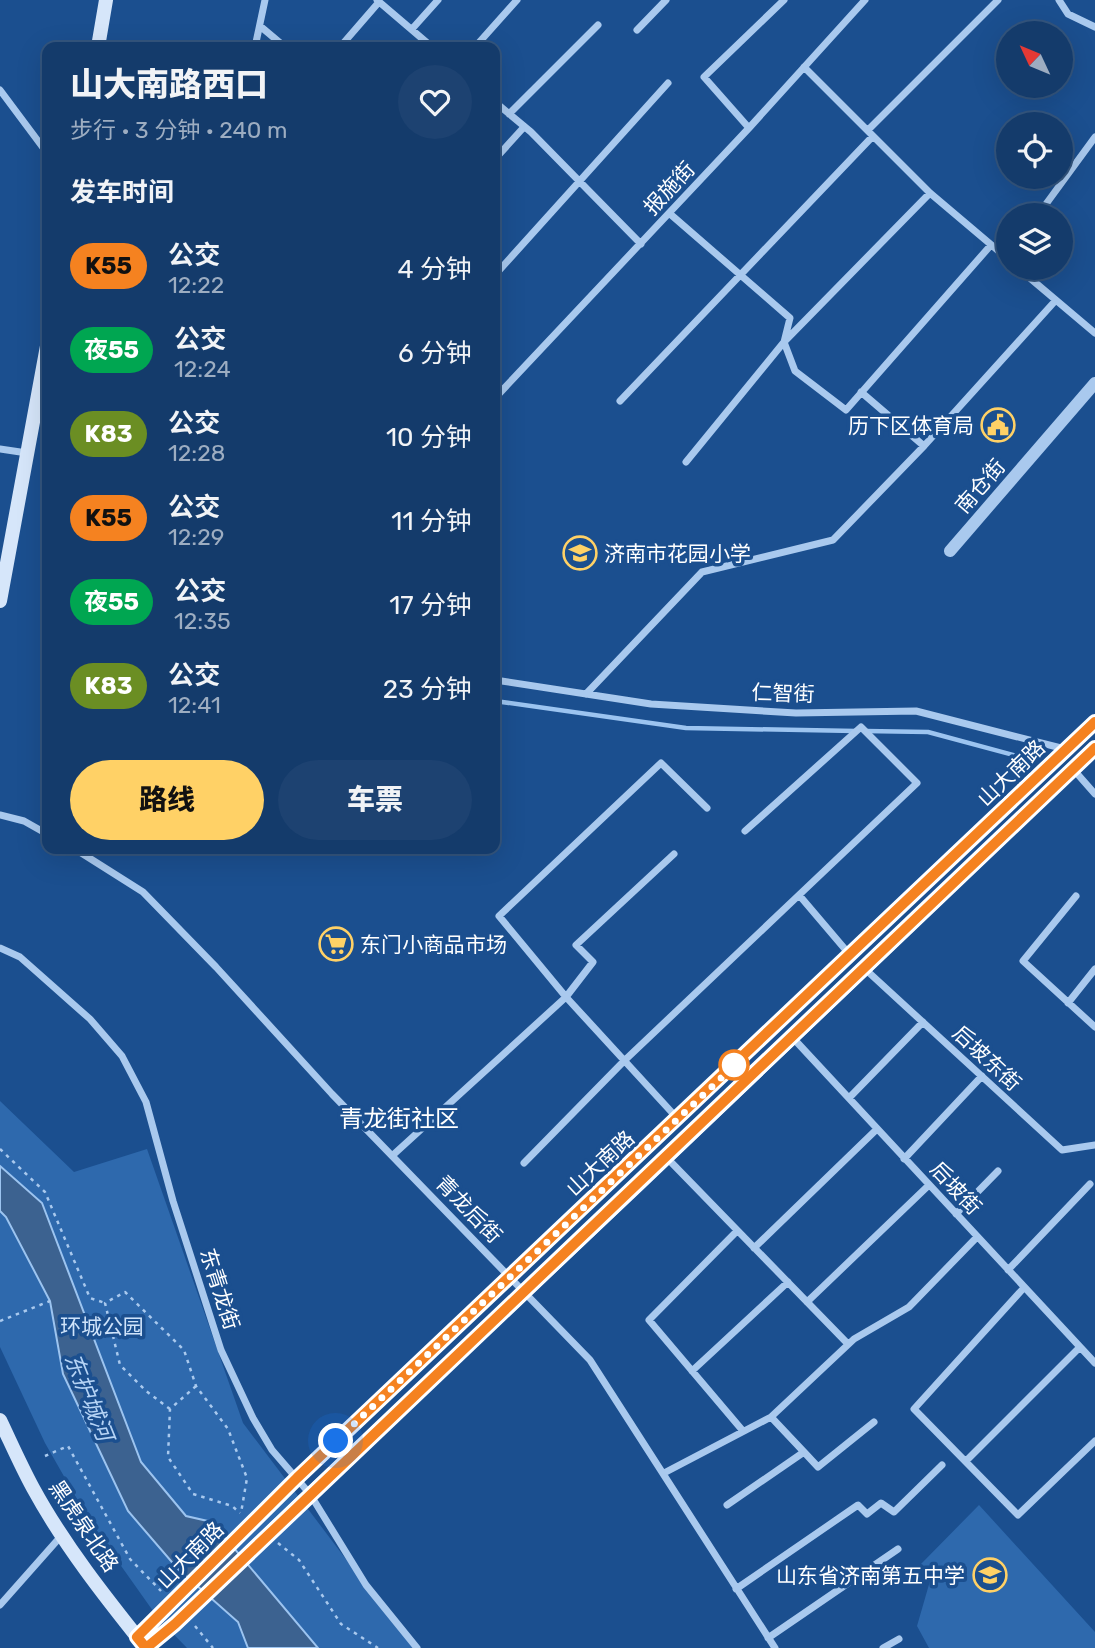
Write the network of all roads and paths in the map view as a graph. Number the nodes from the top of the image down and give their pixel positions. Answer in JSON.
{"nodes":[{"id":1,"x":106,"y":0,"type":"edge"},
{"id":2,"x":265,"y":0,"type":"edge"},
{"id":3,"x":438,"y":0,"type":"edge"},
{"id":4,"x":517,"y":0,"type":"edge"},
{"id":5,"x":666,"y":0,"type":"edge"},
{"id":6,"x":784,"y":0,"type":"edge"},
{"id":7,"x":865,"y":0,"type":"edge"},
{"id":8,"x":998,"y":0,"type":"edge"},
{"id":9,"x":1059,"y":0,"type":"edge"},
{"id":10,"x":378,"y":1,"type":"edge"},
{"id":11,"x":598,"y":25,"type":"dead end"},
{"id":12,"x":260,"y":26,"type":"junction"},
{"id":13,"x":1095,"y":27,"type":"edge"},
{"id":14,"x":411,"y":29,"type":"junction"},
{"id":15,"x":637,"y":30,"type":"dead end"},
{"id":16,"x":425,"y":40,"type":"edge"},
{"id":17,"x":99,"y":42,"type":"edge"},
{"id":18,"x":256,"y":42,"type":"edge"},
{"id":19,"x":279,"y":42,"type":"edge"},
{"id":20,"x":344,"y":42,"type":"edge"},
{"id":21,"x":479,"y":42,"type":"edge"},
{"id":22,"x":804,"y":67,"type":"junction"},
{"id":23,"x":668,"y":83,"type":"dead end"},
{"id":24,"x":2,"y":96,"type":"edge"},
{"id":25,"x":500,"y":106,"type":"edge"},
{"id":26,"x":509,"y":114,"type":"junction"},
{"id":27,"x":524,"y":127,"type":"junction"},
{"id":28,"x":749,"y":128,"type":"junction"},
{"id":29,"x":871,"y":133,"type":"junction"},
{"id":30,"x":1095,"y":137,"type":"edge"},
{"id":31,"x":42,"y":147,"type":"edge"},
{"id":32,"x":500,"y":153,"type":"edge"},
{"id":33,"x":579,"y":181,"type":"junction"},
{"id":34,"x":930,"y":193,"type":"junction"},
{"id":35,"x":1047,"y":203,"type":"edge"},
{"id":36,"x":669,"y":214,"type":"junction"},
{"id":37,"x":641,"y":244,"type":"junction"},
{"id":38,"x":991,"y":245,"type":"junction"},
{"id":39,"x":996,"y":249,"type":"edge"},
{"id":40,"x":500,"y":269,"type":"edge"},
{"id":41,"x":741,"y":275,"type":"junction"},
{"id":42,"x":1032,"y":280,"type":"edge"},
{"id":43,"x":1056,"y":300,"type":"junction"},
{"id":44,"x":1095,"y":333,"type":"edge"},
{"id":45,"x":784,"y":342,"type":"junction"},
{"id":46,"x":42,"y":372,"type":"edge"},
{"id":47,"x":1095,"y":383,"type":"edge"},
{"id":48,"x":861,"y":392,"type":"junction"},
{"id":49,"x":500,"y":393,"type":"edge"},
{"id":50,"x":620,"y":401,"type":"dead end"},
{"id":51,"x":924,"y":446,"type":"junction"},
{"id":52,"x":0,"y":449,"type":"edge"},
{"id":53,"x":27,"y":453,"type":"junction"},
{"id":54,"x":686,"y":462,"type":"dead end"},
{"id":55,"x":950,"y":551,"type":"dead end"},
{"id":56,"x":0,"y":601,"type":"edge"},
{"id":57,"x":500,"y":681,"type":"edge"},
{"id":58,"x":586,"y":694,"type":"junction"},
{"id":59,"x":1095,"y":722,"type":"edge"},
{"id":60,"x":1095,"y":748,"type":"edge"},
{"id":61,"x":1066,"y":750,"type":"junction"},
{"id":62,"x":1073,"y":768,"type":"junction"},
{"id":63,"x":1095,"y":794,"type":"edge"},
{"id":64,"x":707,"y":808,"type":"dead end"},
{"id":65,"x":0,"y":815,"type":"edge"},
{"id":66,"x":42,"y":831,"type":"edge"},
{"id":67,"x":746,"y":831,"type":"dead end"},
{"id":68,"x":674,"y":853,"type":"dead end"},
{"id":69,"x":84,"y":854,"type":"edge"},
{"id":70,"x":799,"y":895,"type":"junction"},
{"id":71,"x":1076,"y":896,"type":"dead end"},
{"id":72,"x":0,"y":947,"type":"edge"},
{"id":73,"x":850,"y":954,"type":"junction"},
{"id":74,"x":865,"y":969,"type":"junction"},
{"id":75,"x":1095,"y":969,"type":"edge"},
{"id":76,"x":566,"y":997,"type":"junction"},
{"id":77,"x":1068,"y":1003,"type":"junction"},
{"id":78,"x":923,"y":1023,"type":"junction"},
{"id":79,"x":1095,"y":1027,"type":"edge"},
{"id":80,"x":793,"y":1038,"type":"junction"},
{"id":81,"x":624,"y":1061,"type":"junction"},
{"id":82,"x":982,"y":1076,"type":"junction"},
{"id":83,"x":849,"y":1098,"type":"junction"},
{"id":84,"x":678,"y":1119,"type":"junction"},
{"id":85,"x":877,"y":1129,"type":"junction"},
{"id":86,"x":1095,"y":1145,"type":"edge"},
{"id":87,"x":0,"y":1149,"type":"edge"},
{"id":88,"x":393,"y":1155,"type":"junction"},
{"id":89,"x":666,"y":1158,"type":"junction"},
{"id":90,"x":904,"y":1158,"type":"junction"},
{"id":91,"x":524,"y":1163,"type":"dead end"},
{"id":92,"x":999,"y":1171,"type":"dead end"},
{"id":93,"x":1090,"y":1184,"type":"dead end"},
{"id":94,"x":929,"y":1185,"type":"junction"},
{"id":95,"x":956,"y":1214,"type":"junction"},
{"id":96,"x":737,"y":1231,"type":"junction"},
{"id":97,"x":977,"y":1237,"type":"junction"},
{"id":98,"x":754,"y":1248,"type":"junction"},
{"id":99,"x":1008,"y":1270,"type":"junction"},
{"id":100,"x":510,"y":1277,"type":"junction"},
{"id":101,"x":788,"y":1282,"type":"junction"},
{"id":102,"x":524,"y":1290,"type":"junction"},
{"id":103,"x":1021,"y":1291,"type":"dead end"},
{"id":104,"x":50,"y":1301,"type":"dead end"},
{"id":105,"x":807,"y":1302,"type":"junction"},
{"id":106,"x":105,"y":1303,"type":"junction"},
{"id":107,"x":0,"y":1321,"type":"edge"},
{"id":108,"x":848,"y":1344,"type":"junction"},
{"id":109,"x":1080,"y":1347,"type":"junction"},
{"id":110,"x":1095,"y":1363,"type":"edge"},
{"id":111,"x":692,"y":1371,"type":"junction"},
{"id":112,"x":170,"y":1409,"type":"dead end"},
{"id":113,"x":771,"y":1417,"type":"junction"},
{"id":114,"x":0,"y":1420,"type":"edge"},
{"id":115,"x":874,"y":1422,"type":"dead end"},
{"id":116,"x":743,"y":1432,"type":"junction"},
{"id":117,"x":1095,"y":1441,"type":"edge"},
{"id":118,"x":804,"y":1452,"type":"junction"},
{"id":119,"x":45,"y":1456,"type":"dead end"},
{"id":120,"x":966,"y":1461,"type":"junction"},
{"id":121,"x":942,"y":1465,"type":"dead end"},
{"id":122,"x":664,"y":1473,"type":"junction"},
{"id":123,"x":294,"y":1481,"type":"junction"},
{"id":124,"x":307,"y":1497,"type":"junction"},
{"id":125,"x":727,"y":1505,"type":"dead end"},
{"id":126,"x":241,"y":1513,"type":"dead end"},
{"id":127,"x":63,"y":1535,"type":"junction"},
{"id":128,"x":898,"y":1549,"type":"dead end"},
{"id":129,"x":736,"y":1590,"type":"junction"},
{"id":130,"x":165,"y":1595,"type":"dead end"},
{"id":131,"x":0,"y":1605,"type":"edge"},
{"id":132,"x":192,"y":1623,"type":"dead end"},
{"id":133,"x":768,"y":1638,"type":"junction"},
{"id":134,"x":899,"y":1639,"type":"dead end"},
{"id":135,"x":143,"y":1644,"type":"edge"},
{"id":136,"x":213,"y":1648,"type":"edge"},
{"id":137,"x":417,"y":1648,"type":"edge"},
{"id":138,"x":775,"y":1648,"type":"edge"},
{"id":139,"x":883,"y":1648,"type":"edge"}],
"edges":[{"from":1,"to":17,"type":"main road"},
{"from":2,"to":12,"type":"street"},
{"from":3,"to":14,"type":"street"},
{"from":4,"to":21,"type":"street"},
{"from":5,"to":15,"type":"street"},
{"from":6,"to":28,"type":"street"},
{"from":7,"to":22,"type":"street","name":"报施街"},
{"from":8,"to":29,"type":"street"},
{"from":9,"to":13,"type":"street"},
{"from":10,"to":14,"type":"street"},
{"from":10,"to":20,"type":"street"},
{"from":11,"to":26,"type":"street"},
{"from":12,"to":18,"type":"street"},
{"from":12,"to":19,"type":"street"},
{"from":14,"to":16,"type":"street"},
{"from":22,"to":28,"type":"street","name":"报施街"},
{"from":22,"to":29,"type":"street"},
{"from":23,"to":33,"type":"street"},
{"from":24,"to":31,"type":"street"},
{"from":25,"to":26,"type":"street"},
{"from":26,"to":27,"type":"street"},
{"from":27,"to":32,"type":"street"},
{"from":27,"to":33,"type":"street"},
{"from":28,"to":36,"type":"street","name":"报施街"},
{"from":29,"to":34,"type":"street"},
{"from":29,"to":41,"type":"street"},
{"from":30,"to":35,"type":"street"},
{"from":33,"to":37,"type":"street"},
{"from":33,"to":40,"type":"street"},
{"from":34,"to":38,"type":"street"},
{"from":34,"to":45,"type":"street"},
{"from":36,"to":37,"type":"street","name":"报施街"},
{"from":36,"to":41,"type":"street"},
{"from":37,"to":49,"type":"street","name":"报施街"},
{"from":38,"to":39,"type":"street"},
{"from":38,"to":48,"type":"street"},
{"from":41,"to":45,"type":"street"},
{"from":41,"to":50,"type":"street"},
{"from":42,"to":43,"type":"street"},
{"from":43,"to":44,"type":"street"},
{"from":43,"to":51,"type":"street"},
{"from":45,"to":48,"type":"street"},
{"from":45,"to":54,"type":"street"},
{"from":46,"to":53,"type":"main road"},
{"from":47,"to":55,"type":"street","name":"南仓街"},
{"from":48,"to":51,"type":"street"},
{"from":51,"to":58,"type":"street"},
{"from":52,"to":53,"type":"street"},
{"from":53,"to":56,"type":"main road"},
{"from":57,"to":58,"type":"street","name":"仁智街"},
{"from":58,"to":61,"type":"street","name":"仁智街"},
{"from":59,"to":61,"type":"main road","name":"山大南路"},
{"from":60,"to":62,"type":"main road","name":"山大南路"},
{"from":61,"to":73,"type":"main road","name":"山大南路"},
{"from":62,"to":63,"type":"street"},
{"from":62,"to":74,"type":"main road","name":"山大南路"},
{"from":64,"to":76,"type":"street"},
{"from":65,"to":66,"type":"street"},
{"from":67,"to":70,"type":"street"},
{"from":68,"to":76,"type":"street"},
{"from":69,"to":88,"type":"street","name":"青龙后街"},
{"from":70,"to":73,"type":"street"},
{"from":70,"to":81,"type":"street"},
{"from":71,"to":77,"type":"street"},
{"from":72,"to":123,"type":"street","name":"东青龙街"},
{"from":73,"to":84,"type":"main road","name":"山大南路"},
{"from":74,"to":78,"type":"street","name":"后坡东街"},
{"from":74,"to":80,"type":"main road","name":"山大南路"},
{"from":75,"to":77,"type":"street"},
{"from":76,"to":81,"type":"street"},
{"from":76,"to":88,"type":"street"},
{"from":77,"to":79,"type":"street"},
{"from":78,"to":82,"type":"street","name":"后坡东街"},
{"from":78,"to":83,"type":"street"},
{"from":80,"to":83,"type":"street","name":"后坡街"},
{"from":80,"to":89,"type":"main road","name":"山大南路"},
{"from":81,"to":84,"type":"street"},
{"from":81,"to":91,"type":"street"},
{"from":82,"to":86,"type":"street","name":"后坡东街"},
{"from":82,"to":90,"type":"street"},
{"from":83,"to":85,"type":"street","name":"后坡街"},
{"from":84,"to":100,"type":"main road","name":"山大南路"},
{"from":85,"to":90,"type":"street","name":"后坡街"},
{"from":85,"to":98,"type":"street"},
{"from":87,"to":106,"type":"path"},
{"from":88,"to":100,"type":"street","name":"青龙后街"},
{"from":89,"to":96,"type":"street"},
{"from":89,"to":102,"type":"main road","name":"山大南路"},
{"from":90,"to":94,"type":"street","name":"后坡街"},
{"from":92,"to":95,"type":"street"},
{"from":93,"to":99,"type":"street"},
{"from":94,"to":95,"type":"street","name":"后坡街"},
{"from":94,"to":105,"type":"street"},
{"from":95,"to":97,"type":"street","name":"后坡街"},
{"from":96,"to":98,"type":"street"},
{"from":96,"to":111,"type":"street"},
{"from":97,"to":99,"type":"street","name":"后坡街"},
{"from":97,"to":108,"type":"street"},
{"from":98,"to":101,"type":"street"},
{"from":99,"to":109,"type":"street","name":"后坡街"},
{"from":100,"to":102,"type":"street","name":"青龙后街"},
{"from":100,"to":123,"type":"main road","name":"山大南路"},
{"from":101,"to":105,"type":"street"},
{"from":101,"to":111,"type":"street"},
{"from":102,"to":122,"type":"street","name":"青龙后街"},
{"from":102,"to":124,"type":"main road","name":"山大南路"},
{"from":103,"to":120,"type":"street"},
{"from":104,"to":107,"type":"path"},
{"from":105,"to":108,"type":"street"},
{"from":106,"to":112,"type":"path"},
{"from":106,"to":126,"type":"path"},
{"from":108,"to":113,"type":"street"},
{"from":109,"to":110,"type":"street","name":"后坡街"},
{"from":109,"to":120,"type":"street"},
{"from":111,"to":116,"type":"street"},
{"from":113,"to":116,"type":"street"},
{"from":113,"to":118,"type":"street"},
{"from":114,"to":127,"type":"main road","name":"黑虎泉北路"},
{"from":115,"to":118,"type":"street"},
{"from":116,"to":122,"type":"street"},
{"from":117,"to":120,"type":"street"},
{"from":118,"to":125,"type":"street"},
{"from":119,"to":130,"type":"path"},
{"from":121,"to":129,"type":"street"},
{"from":122,"to":129,"type":"street","name":"青龙后街"},
{"from":123,"to":124,"type":"street","name":"东青龙街"},
{"from":123,"to":135,"type":"main road","name":"山大南路","bridge":true},
{"from":124,"to":135,"type":"main road","name":"山大南路","bridge":true},
{"from":124,"to":137,"type":"street","name":"东青龙街"},
{"from":127,"to":131,"type":"street"},
{"from":127,"to":135,"type":"main road","name":"黑虎泉北路"},
{"from":128,"to":133,"type":"street"},
{"from":129,"to":133,"type":"street","name":"青龙后街"},
{"from":132,"to":136,"type":"path"},
{"from":133,"to":138,"type":"street","name":"青龙后街"},
{"from":134,"to":139,"type":"street"}]}
